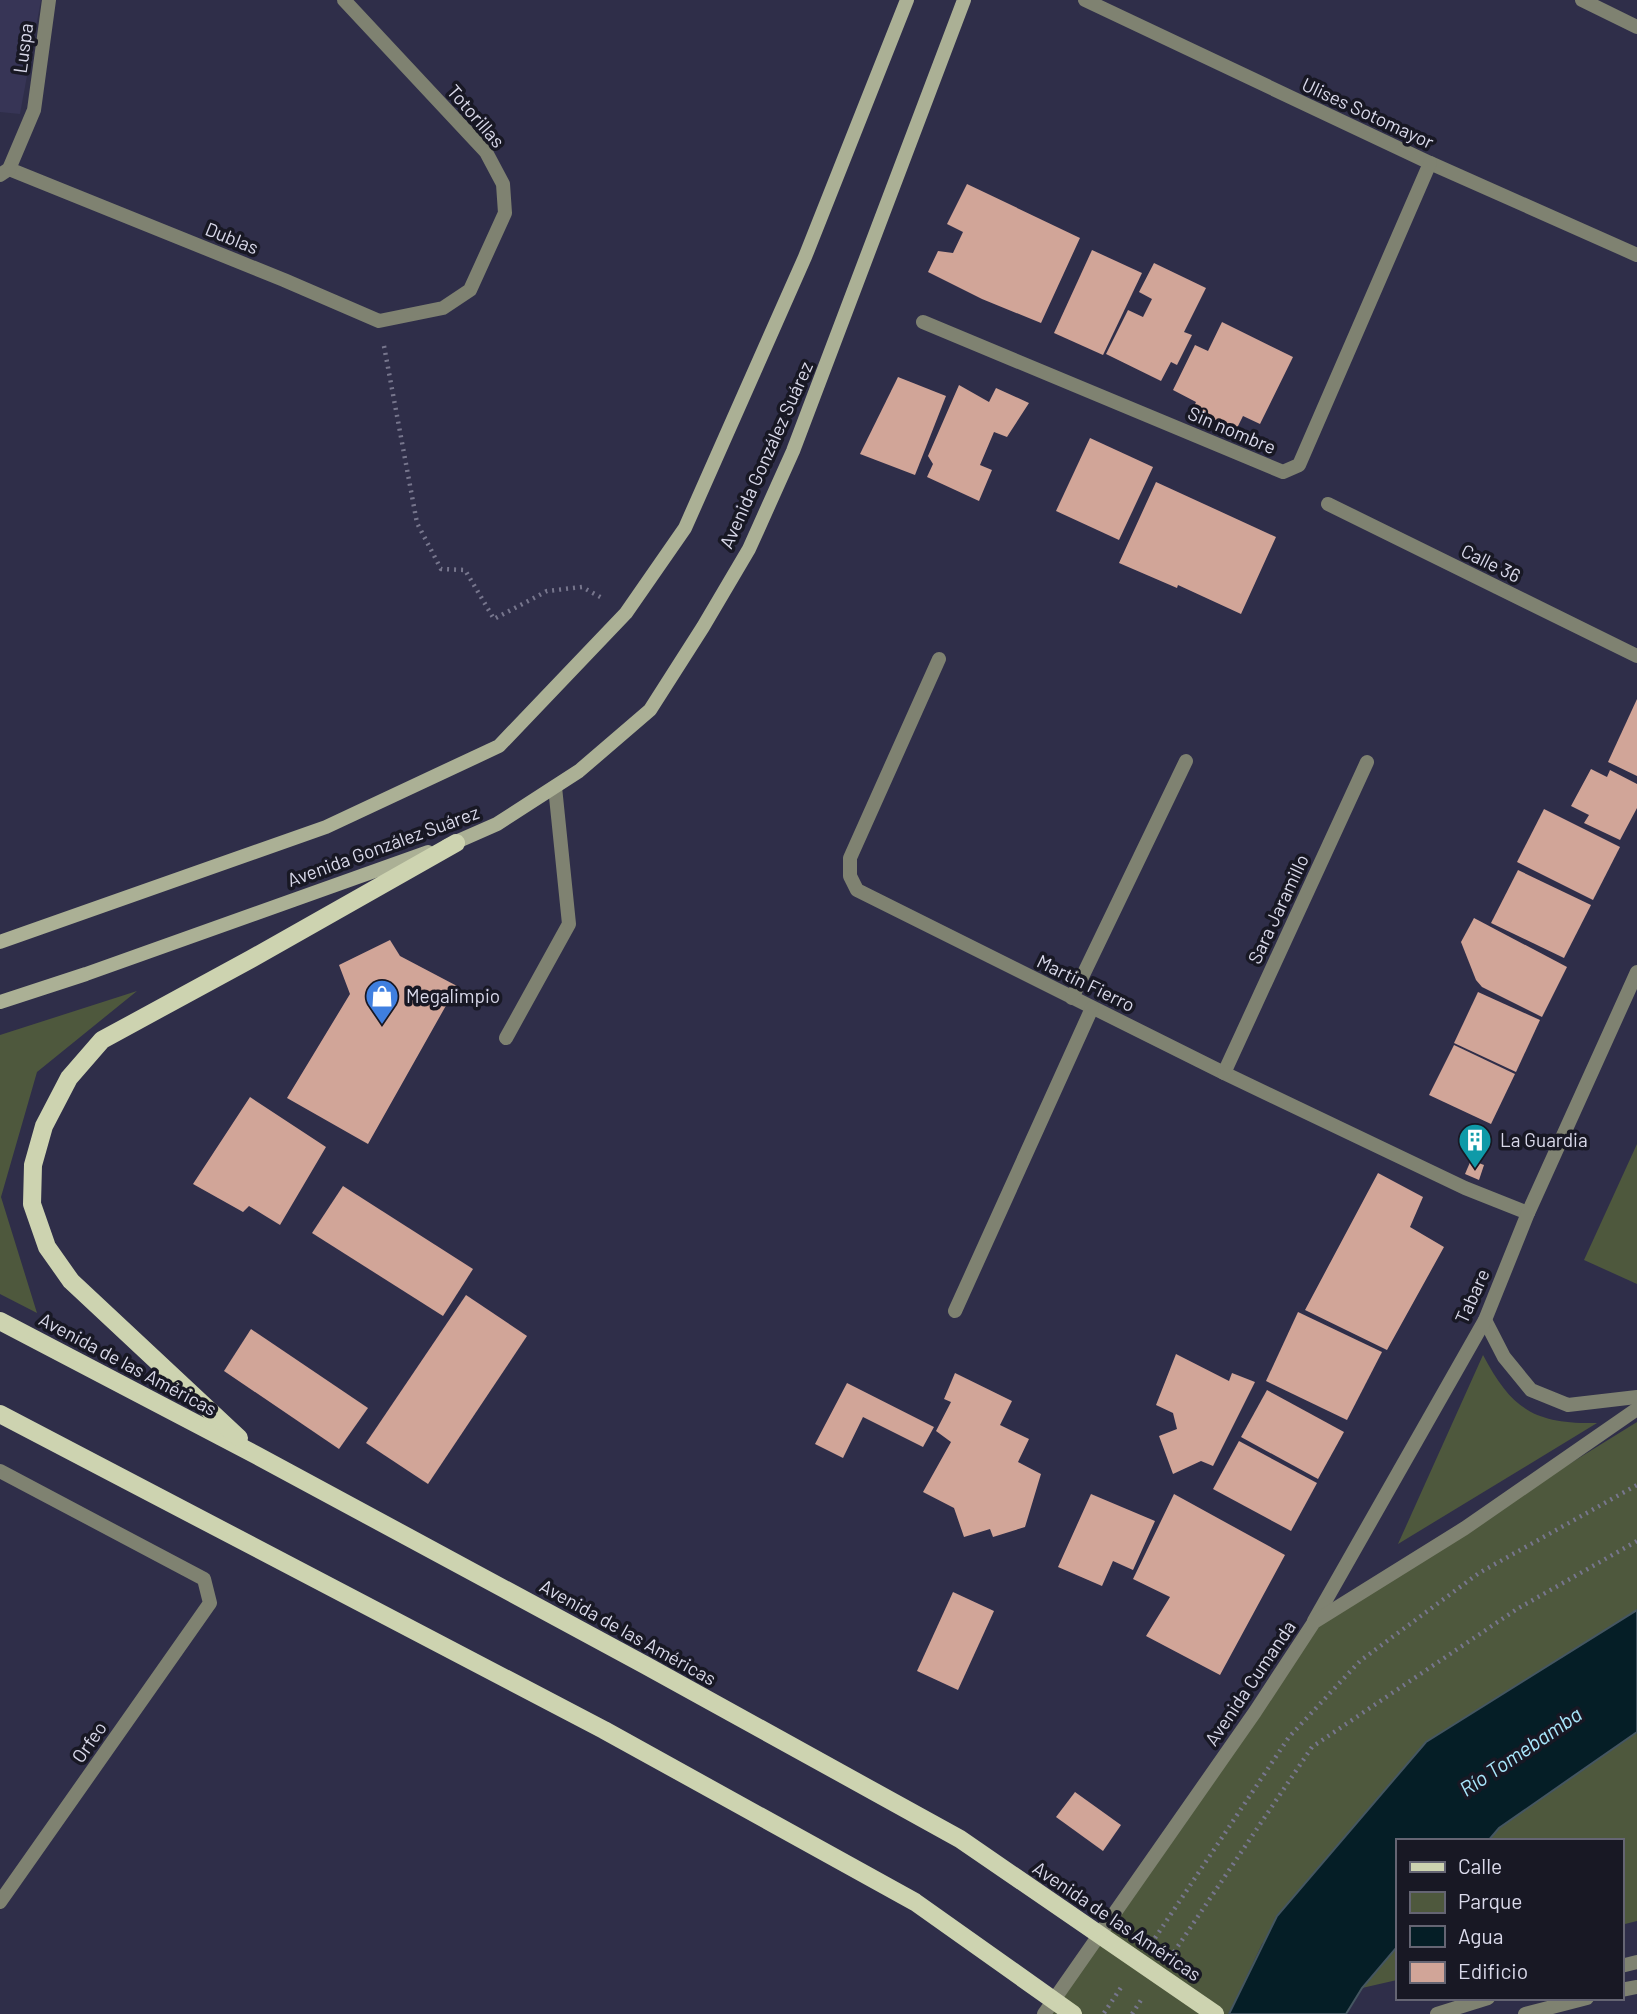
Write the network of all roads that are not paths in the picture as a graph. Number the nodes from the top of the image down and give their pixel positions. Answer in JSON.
{"nodes":[{"id":1,"x":49,"y":0,"type":"edge"},
{"id":2,"x":344,"y":0,"type":"edge"},
{"id":3,"x":907,"y":0,"type":"edge"},
{"id":4,"x":964,"y":0,"type":"edge"},
{"id":5,"x":1085,"y":0,"type":"edge"},
{"id":6,"x":1582,"y":0,"type":"edge"},
{"id":7,"x":1637,"y":27,"type":"edge"},
{"id":8,"x":1430,"y":163,"type":"junction"},
{"id":9,"x":4,"y":172,"type":"edge"},
{"id":10,"x":1637,"y":255,"type":"edge"},
{"id":11,"x":379,"y":321,"type":"joint"},
{"id":12,"x":923,"y":322,"type":"dead end"},
{"id":13,"x":1328,"y":504,"type":"dead end"},
{"id":14,"x":1637,"y":656,"type":"edge"},
{"id":15,"x":939,"y":659,"type":"dead end"},
{"id":16,"x":1186,"y":761,"type":"dead end"},
{"id":17,"x":1367,"y":762,"type":"dead end"},
{"id":18,"x":555,"y":787,"type":"junction"},
{"id":19,"x":456,"y":843,"type":"junction"},
{"id":20,"x":0,"y":942,"type":"edge"},
{"id":21,"x":1637,"y":972,"type":"edge"},
{"id":22,"x":1072,"y":998,"type":"junction"},
{"id":23,"x":0,"y":1002,"type":"edge"},
{"id":24,"x":1092,"y":1008,"type":"junction"},
{"id":25,"x":506,"y":1038,"type":"dead end"},
{"id":26,"x":1224,"y":1073,"type":"junction"},
{"id":27,"x":1528,"y":1213,"type":"junction"},
{"id":28,"x":955,"y":1311,"type":"dead end"},
{"id":29,"x":1485,"y":1320,"type":"junction"},
{"id":30,"x":0,"y":1321,"type":"edge"},
{"id":31,"x":1637,"y":1397,"type":"edge"},
{"id":32,"x":1637,"y":1409,"type":"edge"},
{"id":33,"x":0,"y":1414,"type":"edge"},
{"id":34,"x":257,"y":1455,"type":"junction"},
{"id":35,"x":0,"y":1471,"type":"edge"},
{"id":36,"x":1314,"y":1622,"type":"junction"},
{"id":37,"x":0,"y":1902,"type":"edge"},
{"id":38,"x":1482,"y":2000,"type":"edge"},
{"id":39,"x":1579,"y":2000,"type":"edge"},
{"id":40,"x":1044,"y":2014,"type":"edge"},
{"id":41,"x":1073,"y":2014,"type":"edge"},
{"id":42,"x":1215,"y":2014,"type":"edge"},
{"id":43,"x":1437,"y":2014,"type":"edge"},
{"id":44,"x":1525,"y":2014,"type":"edge"}],
"edges":[{"from":1,"to":9,"type":"street","name":"Luspa"},
{"from":2,"to":11,"type":"street","name":"Totorillas"},
{"from":3,"to":20,"type":"main road","name":"Avenida González Suárez"},
{"from":4,"to":18,"type":"main road","name":"Avenida González Suárez"},
{"from":5,"to":8,"type":"street","name":"Ulises Sotomayor"},
{"from":6,"to":7,"type":"street"},
{"from":8,"to":10,"type":"street","name":"Ulises Sotomayor"},
{"from":8,"to":12,"type":"street","name":"Sin nombre"},
{"from":9,"to":11,"type":"street","name":"Dublas"},
{"from":13,"to":14,"type":"street","name":"Calle 36"},
{"from":15,"to":22,"type":"street","name":"Martin Fierro"},
{"from":16,"to":22,"type":"street"},
{"from":17,"to":26,"type":"street","name":"Sara Jaramillo"},
{"from":18,"to":19,"type":"main road","name":"Avenida González Suárez"},
{"from":18,"to":25,"type":"street"},
{"from":19,"to":23,"type":"main road","name":"Avenida González Suárez"},
{"from":19,"to":34,"type":"main road"},
{"from":21,"to":27,"type":"street","name":"Tabare"},
{"from":22,"to":24,"type":"street","name":"Martin Fierro"},
{"from":24,"to":26,"type":"street","name":"Martin Fierro"},
{"from":24,"to":28,"type":"street"},
{"from":26,"to":27,"type":"street","name":"Martin Fierro"},
{"from":27,"to":29,"type":"street","name":"Tabare"},
{"from":29,"to":31,"type":"street"},
{"from":29,"to":36,"type":"street","name":"Tabare"},
{"from":30,"to":34,"type":"main road","name":"Avenida de las Américas"},
{"from":32,"to":36,"type":"street","name":"Avenida Cumanda"},
{"from":33,"to":41,"type":"main road"},
{"from":34,"to":42,"type":"main road","name":"Avenida de las Américas"},
{"from":35,"to":37,"type":"street","name":"Orfeo"},
{"from":36,"to":40,"type":"street","name":"Avenida Cumanda"},
{"from":38,"to":43,"type":"street"},
{"from":39,"to":44,"type":"street"}]}
